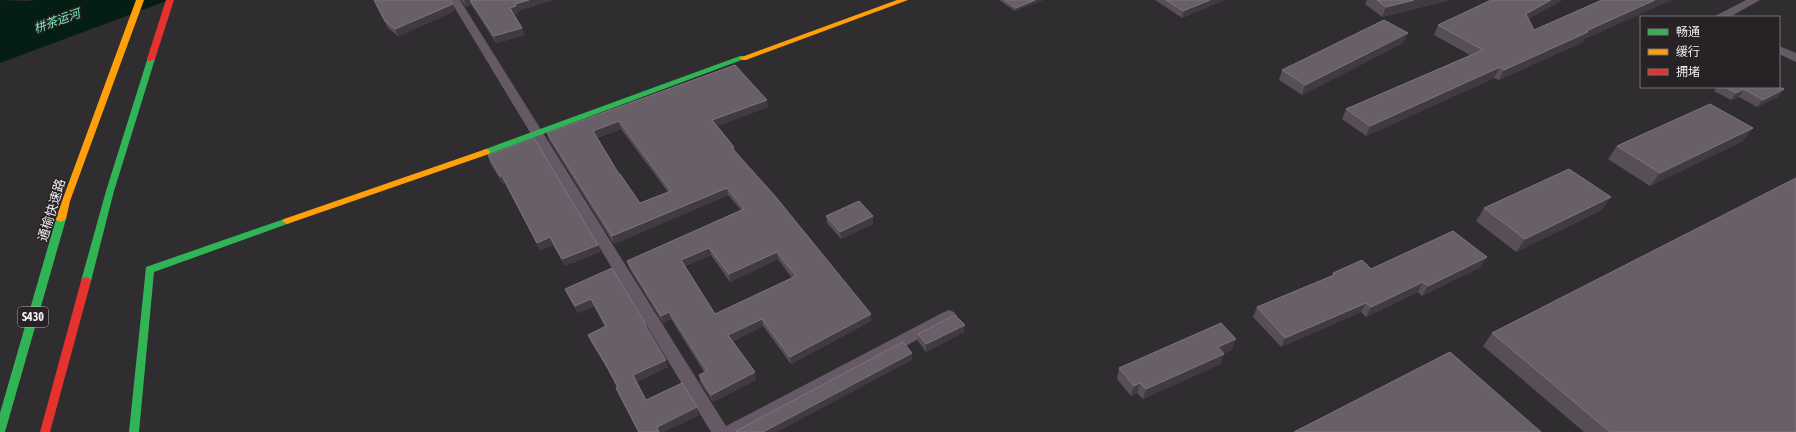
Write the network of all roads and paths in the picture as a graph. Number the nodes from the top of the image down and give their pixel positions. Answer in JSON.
{"nodes":[{"id":1,"x":140,"y":0,"type":"edge"},
{"id":2,"x":170,"y":0,"type":"edge"},
{"id":3,"x":454,"y":0,"type":"edge"},
{"id":4,"x":904,"y":0,"type":"edge"},
{"id":5,"x":1755,"y":0,"type":"edge"},
{"id":6,"x":1723,"y":16,"type":"edge"},
{"id":7,"x":1780,"y":50,"type":"edge"},
{"id":8,"x":1796,"y":58,"type":"edge"},
{"id":9,"x":536,"y":134,"type":"junction"},
{"id":10,"x":950,"y":316,"type":"edge"},
{"id":11,"x":50,"y":411,"type":"junction"},
{"id":12,"x":0,"y":432,"type":"edge"},
{"id":13,"x":45,"y":432,"type":"edge"},
{"id":14,"x":48,"y":432,"type":"edge"},
{"id":15,"x":134,"y":432,"type":"edge"},
{"id":16,"x":720,"y":432,"type":"edge"},
{"id":17,"x":730,"y":432,"type":"edge"}],
"edges":[{"from":1,"to":12,"type":"main road","name":"通榆快速路","number":"S430"},
{"from":2,"to":11,"type":"main road"},
{"from":3,"to":9,"type":"street"},
{"from":4,"to":9,"type":"main road"},
{"from":5,"to":6,"type":"street"},
{"from":7,"to":8,"type":"street"},
{"from":9,"to":15,"type":"main road"},
{"from":9,"to":16,"type":"street"},
{"from":10,"to":17,"type":"street"},
{"from":11,"to":13,"type":"main road"},
{"from":11,"to":14,"type":"main road"}]}
